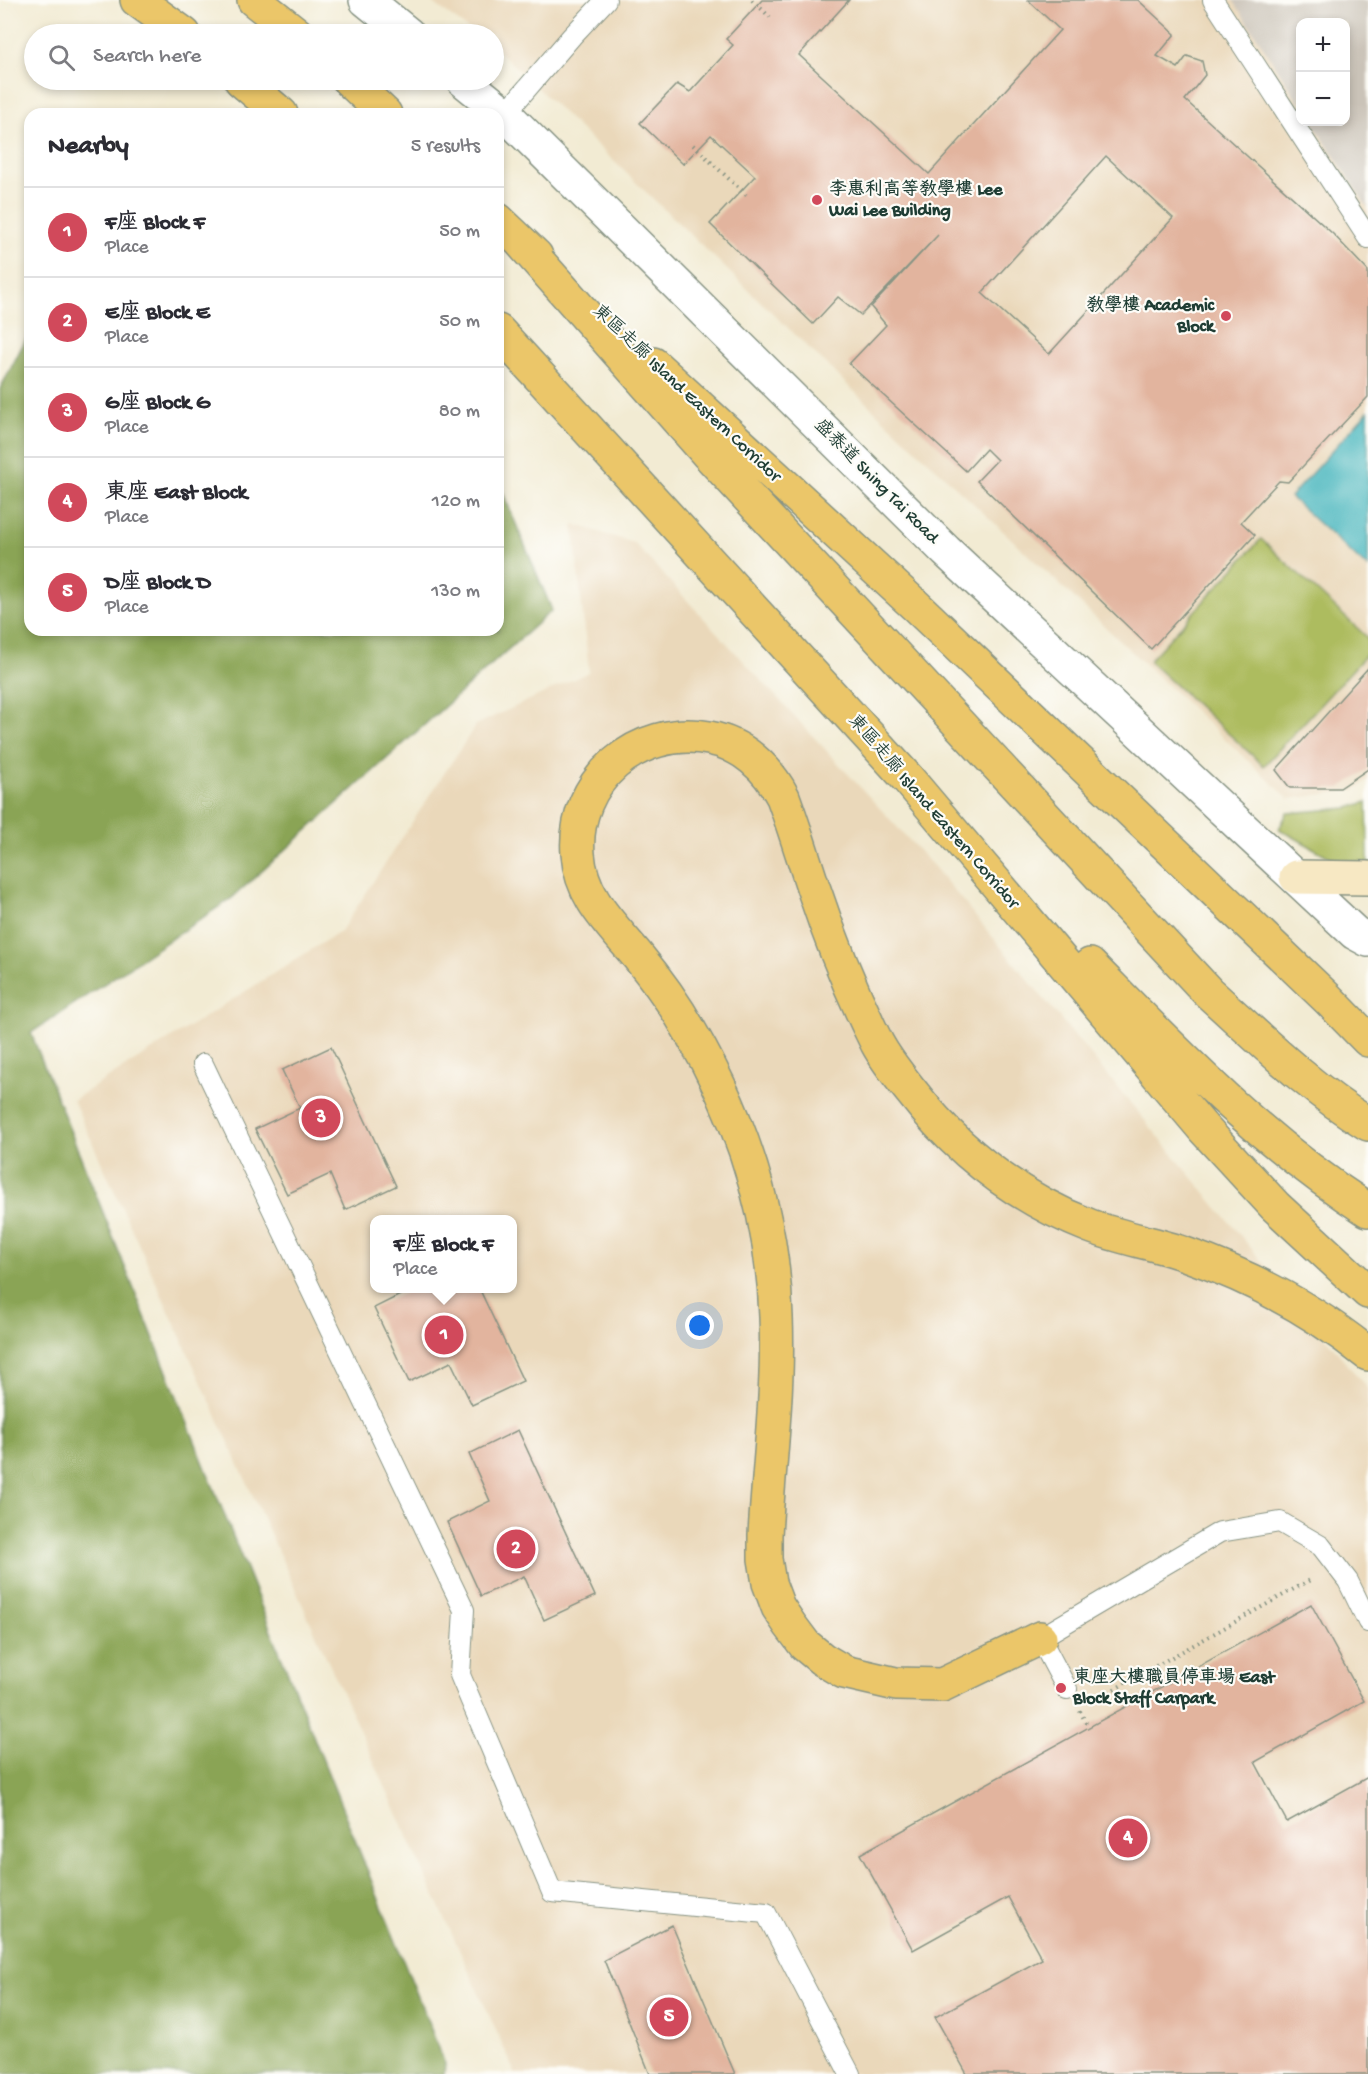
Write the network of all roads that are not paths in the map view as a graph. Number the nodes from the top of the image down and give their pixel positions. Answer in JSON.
{"nodes":[{"id":1,"x":137,"y":0,"type":"edge"},
{"id":2,"x":254,"y":0,"type":"edge"},
{"id":3,"x":366,"y":0,"type":"edge"},
{"id":4,"x":606,"y":0,"type":"edge"},
{"id":5,"x":1213,"y":0,"type":"edge"},
{"id":6,"x":170,"y":24,"type":"edge"},
{"id":7,"x":284,"y":24,"type":"edge"},
{"id":8,"x":396,"y":24,"type":"edge"},
{"id":9,"x":253,"y":90,"type":"edge"},
{"id":10,"x":360,"y":90,"type":"edge"},
{"id":11,"x":475,"y":90,"type":"edge"},
{"id":12,"x":274,"y":108,"type":"edge"},
{"id":13,"x":379,"y":108,"type":"edge"},
{"id":14,"x":497,"y":108,"type":"edge"},
{"id":15,"x":505,"y":114,"type":"joint"},
{"id":16,"x":509,"y":231,"type":"edge"},
{"id":17,"x":1368,"y":238,"type":"edge"},
{"id":18,"x":504,"y":338,"type":"edge"},
{"id":19,"x":908,"y":780,"type":"junction"},
{"id":20,"x":1296,"y":877,"type":"junction"},
{"id":21,"x":1368,"y":878,"type":"edge"},
{"id":22,"x":1368,"y":911,"type":"edge"},
{"id":23,"x":1368,"y":940,"type":"edge"},
{"id":24,"x":1368,"y":1040,"type":"edge"},
{"id":25,"x":203,"y":1064,"type":"dead end"},
{"id":26,"x":1368,"y":1124,"type":"edge"},
{"id":27,"x":1368,"y":1210,"type":"edge"},
{"id":28,"x":1368,"y":1293,"type":"edge"},
{"id":29,"x":1368,"y":1354,"type":"edge"},
{"id":30,"x":1368,"y":1622,"type":"edge"},
{"id":31,"x":1040,"y":1638,"type":"junction"},
{"id":32,"x":1067,"y":1689,"type":"dead end"},
{"id":33,"x":850,"y":2074,"type":"edge"}],
"edges":[{"from":1,"to":6,"type":"highway"},
{"from":2,"to":7,"type":"highway"},
{"from":3,"to":8,"type":"street"},
{"from":4,"to":15,"type":"lane"},
{"from":5,"to":17,"type":"lane"},
{"from":9,"to":12,"type":"highway"},
{"from":10,"to":13,"type":"highway"},
{"from":11,"to":14,"type":"street","name":"盛泰道 Shing Tai Road"},
{"from":15,"to":20,"type":"street","name":"盛泰道 Shing Tai Road"},
{"from":16,"to":24,"type":"highway","name":"東區走廊 Island Eastern Corridor"},
{"from":16,"to":26,"type":"highway"},
{"from":18,"to":19,"type":"highway","name":"東區走廊 Island Eastern Corridor"},
{"from":19,"to":27,"type":"highway"},
{"from":19,"to":28,"type":"highway","name":"東區走廊 Island Eastern Corridor"},
{"from":20,"to":21,"type":"street"},
{"from":20,"to":22,"type":"street","name":"盛泰道 Shing Tai Road"},
{"from":20,"to":23,"type":"street","name":"盛泰道 Shing Tai Road"},
{"from":25,"to":33,"type":"lane"},
{"from":29,"to":31,"type":"highway"},
{"from":30,"to":31,"type":"lane"},
{"from":31,"to":32,"type":"lane"}]}
